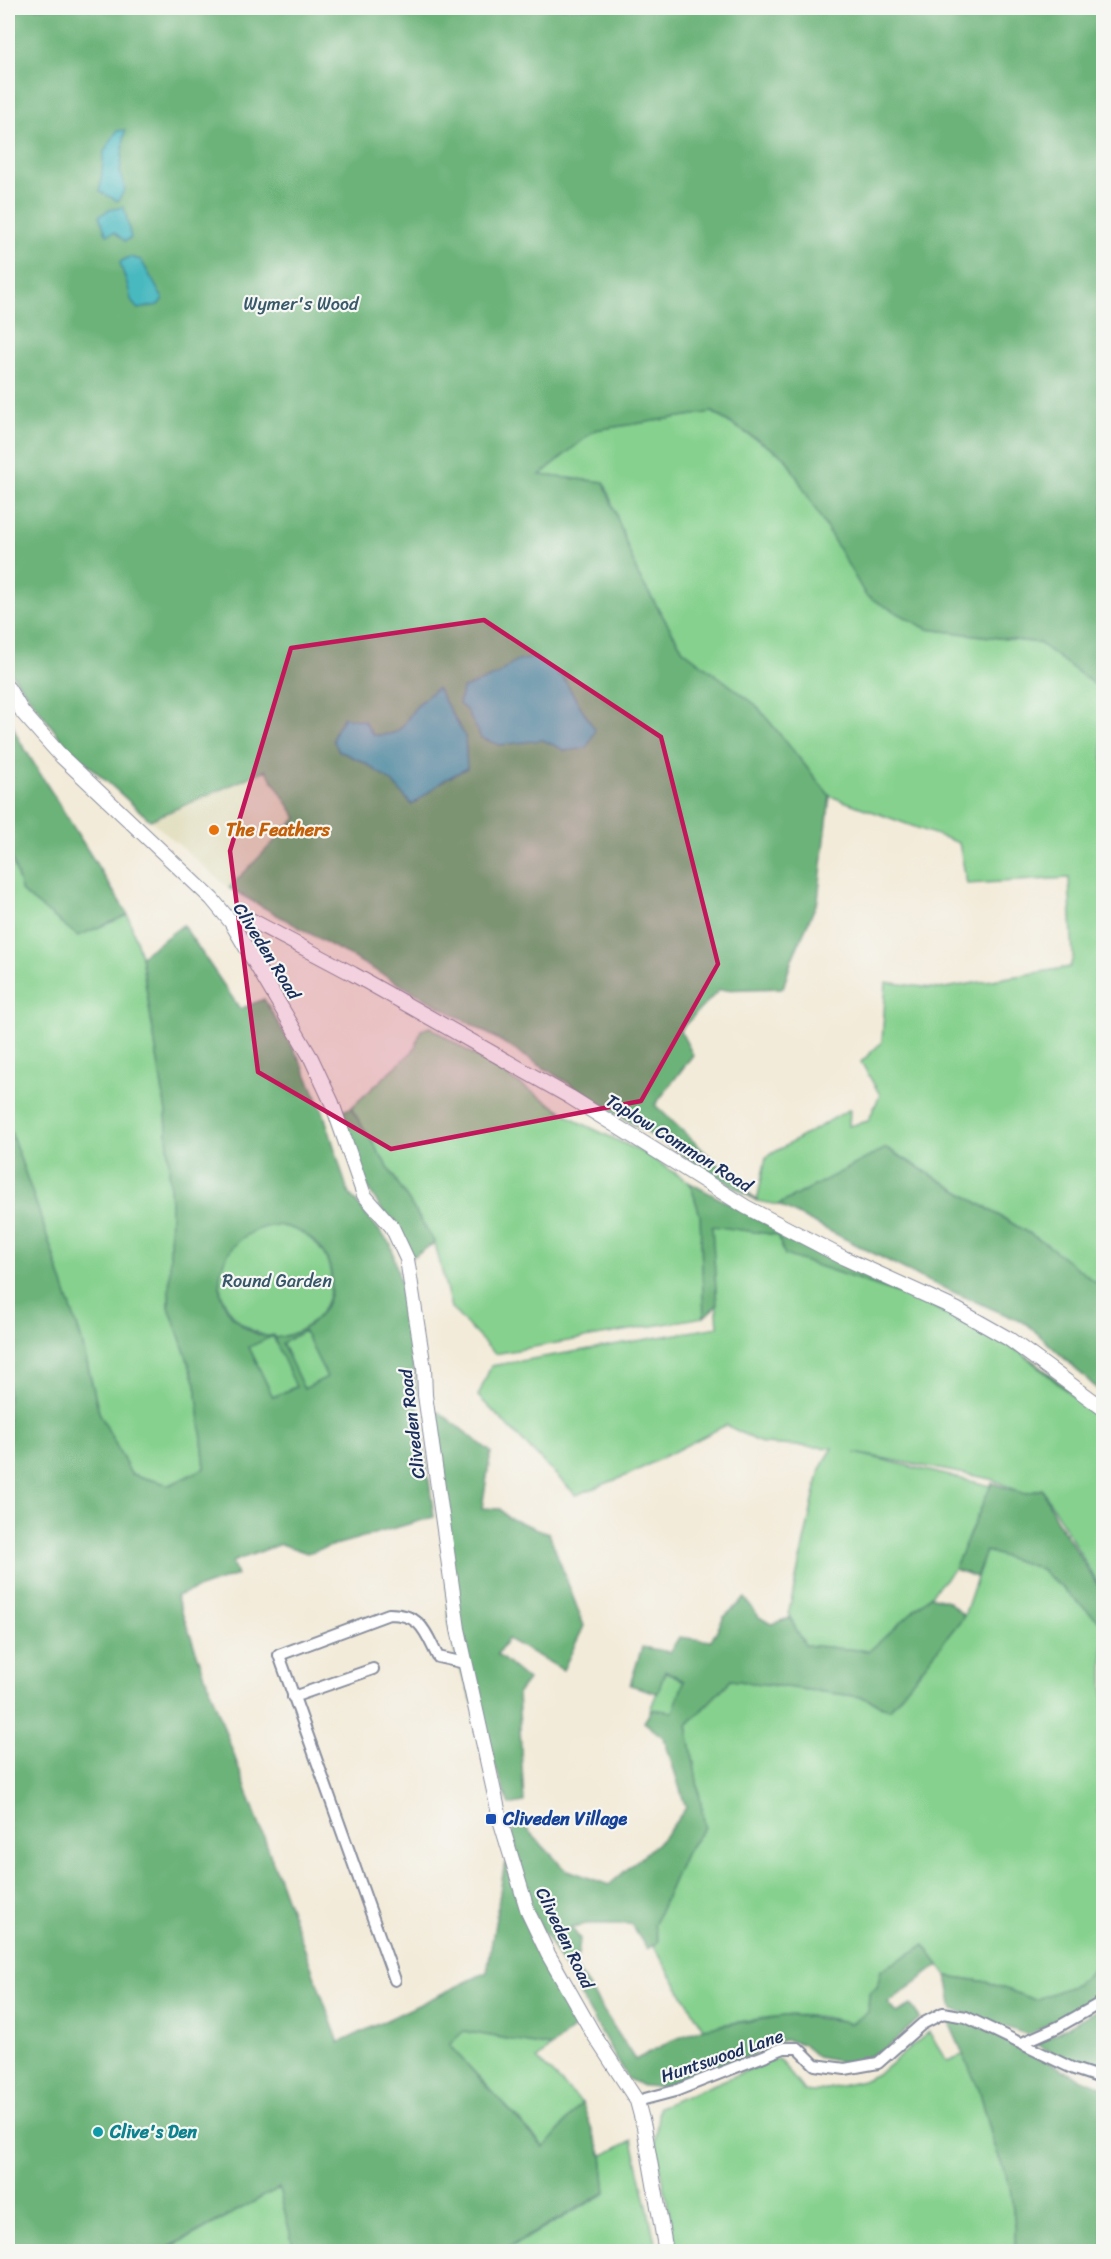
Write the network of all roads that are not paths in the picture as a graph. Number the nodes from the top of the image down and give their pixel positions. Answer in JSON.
{"nodes":[{"id":1,"x":8,"y":688,"type":"edge"},
{"id":2,"x":231,"y":922,"type":"junction"},
{"id":3,"x":1104,"y":1408,"type":"edge"},
{"id":4,"x":465,"y":1663,"type":"junction"},
{"id":5,"x":373,"y":1669,"type":"dead end"},
{"id":6,"x":293,"y":1697,"type":"junction"},
{"id":7,"x":394,"y":1980,"type":"dead end"},
{"id":8,"x":1104,"y":2001,"type":"edge"},
{"id":9,"x":1022,"y":2043,"type":"junction"},
{"id":10,"x":1104,"y":2079,"type":"edge"},
{"id":11,"x":637,"y":2101,"type":"junction"},
{"id":12,"x":666,"y":2252,"type":"edge"}],
"edges":[{"from":1,"to":2,"type":"street","name":"Cliveden Road"},
{"from":2,"to":3,"type":"street","name":"Taplow Common Road"},
{"from":2,"to":4,"type":"street","name":"Cliveden Road"},
{"from":4,"to":6,"type":"street"},
{"from":4,"to":11,"type":"street","name":"Cliveden Road"},
{"from":5,"to":6,"type":"street"},
{"from":6,"to":7,"type":"street"},
{"from":8,"to":9,"type":"street"},
{"from":9,"to":10,"type":"street","name":"Huntswood Lane"},
{"from":9,"to":11,"type":"street","name":"Huntswood Lane"},
{"from":11,"to":12,"type":"street","name":"Cliveden Road"}]}
